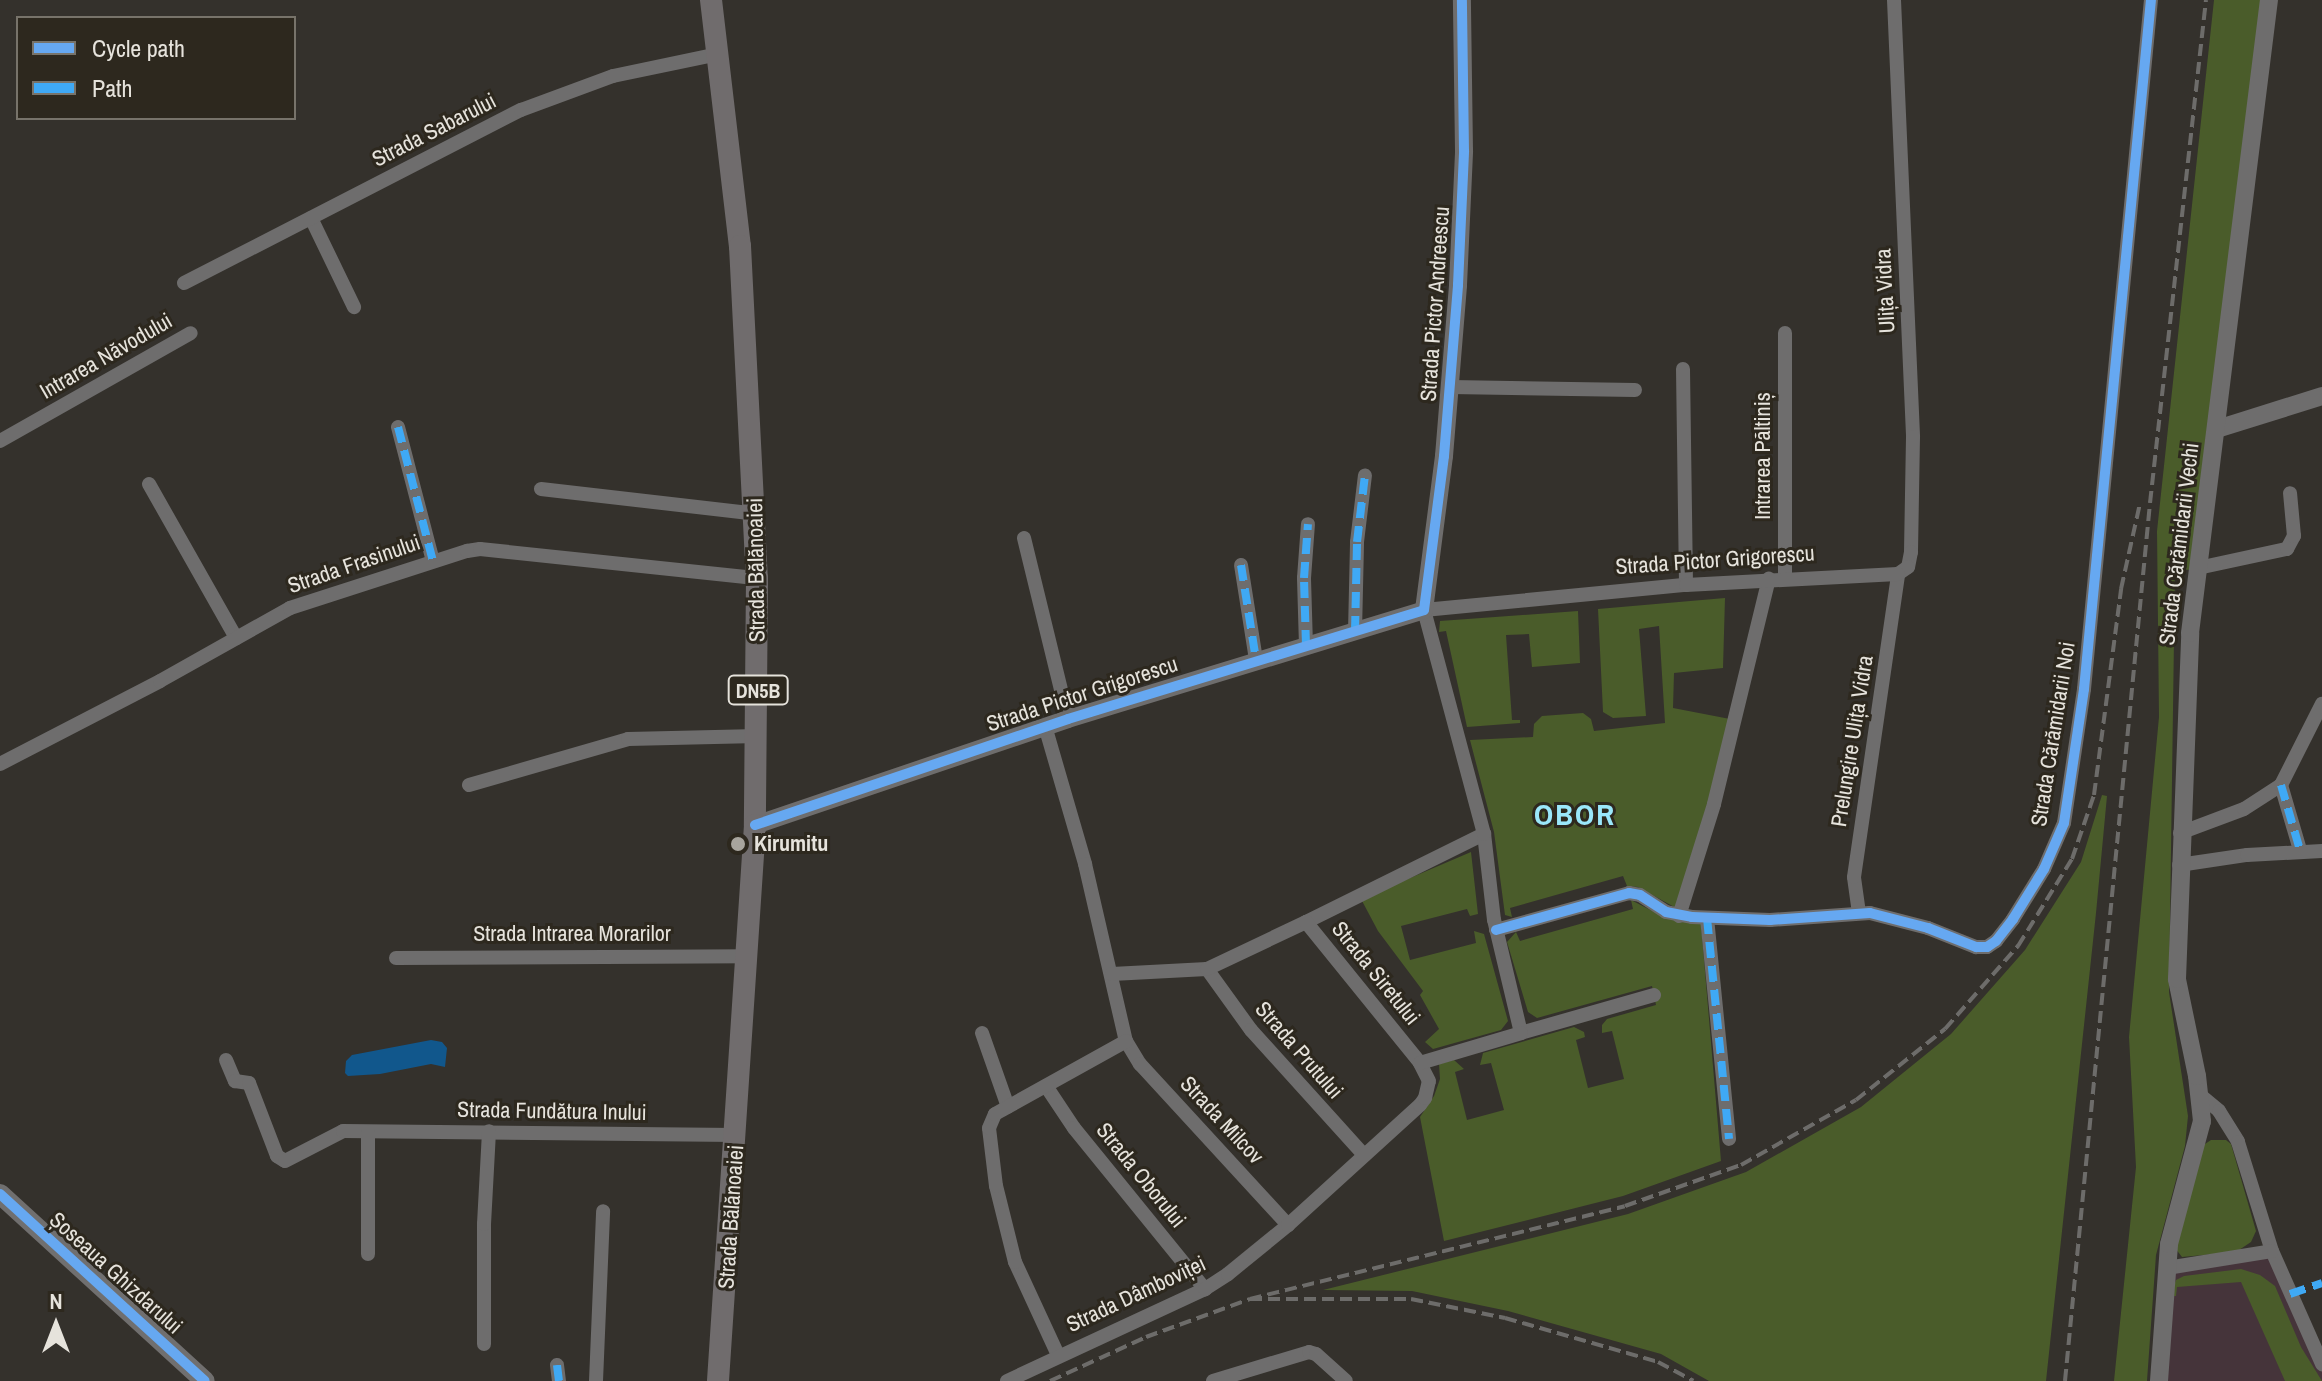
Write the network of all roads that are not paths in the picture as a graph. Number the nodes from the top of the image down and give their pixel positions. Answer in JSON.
{"nodes":[{"id":1,"x":711,"y":0,"type":"edge"},
{"id":2,"x":1462,"y":0,"type":"edge"},
{"id":3,"x":1894,"y":0,"type":"edge"},
{"id":4,"x":2139,"y":0,"type":"edge"},
{"id":5,"x":2151,"y":0,"type":"edge"},
{"id":6,"x":2269,"y":0,"type":"edge"},
{"id":7,"x":2148,"y":21,"type":"junction"},
{"id":8,"x":718,"y":54,"type":"junction"},
{"id":9,"x":311,"y":218,"type":"junction"},
{"id":10,"x":184,"y":283,"type":"dead end"},
{"id":11,"x":354,"y":307,"type":"dead end"},
{"id":12,"x":191,"y":333,"type":"dead end"},
{"id":13,"x":1785,"y":333,"type":"dead end"},
{"id":14,"x":1683,"y":369,"type":"dead end"},
{"id":15,"x":1451,"y":387,"type":"junction"},
{"id":16,"x":1635,"y":390,"type":"dead end"},
{"id":17,"x":2322,"y":396,"type":"edge"},
{"id":18,"x":398,"y":427,"type":"dead end"},
{"id":19,"x":2217,"y":429,"type":"junction"},
{"id":20,"x":0,"y":441,"type":"edge"},
{"id":21,"x":1365,"y":475,"type":"dead end"},
{"id":22,"x":149,"y":484,"type":"dead end"},
{"id":23,"x":541,"y":489,"type":"dead end"},
{"id":24,"x":2290,"y":493,"type":"dead end"},
{"id":25,"x":756,"y":514,"type":"junction"},
{"id":26,"x":1308,"y":524,"type":"dead end"},
{"id":27,"x":1024,"y":538,"type":"dead end"},
{"id":28,"x":433,"y":561,"type":"junction"},
{"id":29,"x":1241,"y":565,"type":"dead end"},
{"id":30,"x":2198,"y":568,"type":"junction"},
{"id":31,"x":1898,"y":574,"type":"junction"},
{"id":32,"x":757,"y":578,"type":"junction"},
{"id":33,"x":1785,"y":578,"type":"junction"},
{"id":34,"x":1769,"y":579,"type":"junction"},
{"id":35,"x":1686,"y":585,"type":"junction"},
{"id":36,"x":1424,"y":610,"type":"junction"},
{"id":37,"x":1355,"y":632,"type":"junction"},
{"id":38,"x":236,"y":638,"type":"junction"},
{"id":39,"x":1306,"y":646,"type":"junction"},
{"id":40,"x":1256,"y":660,"type":"junction"},
{"id":41,"x":2322,"y":704,"type":"edge"},
{"id":42,"x":1068,"y":719,"type":"junction"},
{"id":43,"x":1045,"y":726,"type":"junction"},
{"id":44,"x":758,"y":736,"type":"junction"},
{"id":45,"x":0,"y":764,"type":"edge"},
{"id":46,"x":469,"y":785,"type":"dead end"},
{"id":47,"x":2281,"y":785,"type":"junction"},
{"id":48,"x":755,"y":825,"type":"junction"},
{"id":49,"x":2180,"y":833,"type":"junction"},
{"id":50,"x":1484,"y":834,"type":"junction"},
{"id":51,"x":2300,"y":850,"type":"junction"},
{"id":52,"x":2322,"y":851,"type":"edge"},
{"id":53,"x":2179,"y":865,"type":"junction"},
{"id":54,"x":1859,"y":913,"type":"junction"},
{"id":55,"x":1679,"y":916,"type":"junction"},
{"id":56,"x":1707,"y":918,"type":"junction"},
{"id":57,"x":1306,"y":922,"type":"junction"},
{"id":58,"x":1496,"y":930,"type":"junction"},
{"id":59,"x":748,"y":956,"type":"junction"},
{"id":60,"x":396,"y":958,"type":"dead end"},
{"id":61,"x":1207,"y":969,"type":"junction"},
{"id":62,"x":1112,"y":974,"type":"junction"},
{"id":63,"x":1654,"y":995,"type":"dead end"},
{"id":64,"x":982,"y":1033,"type":"dead end"},
{"id":65,"x":1521,"y":1033,"type":"junction"},
{"id":66,"x":1126,"y":1041,"type":"junction"},
{"id":67,"x":226,"y":1060,"type":"dead end"},
{"id":68,"x":1420,"y":1063,"type":"junction"},
{"id":69,"x":1046,"y":1086,"type":"junction"},
{"id":70,"x":2199,"y":1094,"type":"junction"},
{"id":71,"x":1008,"y":1107,"type":"junction"},
{"id":72,"x":489,"y":1131,"type":"junction"},
{"id":73,"x":368,"y":1132,"type":"junction"},
{"id":74,"x":736,"y":1135,"type":"junction"},
{"id":75,"x":1729,"y":1139,"type":"dead end"},
{"id":76,"x":1364,"y":1155,"type":"junction"},
{"id":77,"x":0,"y":1194,"type":"edge"},
{"id":78,"x":603,"y":1211,"type":"dead end"},
{"id":79,"x":1288,"y":1225,"type":"junction"},
{"id":80,"x":2272,"y":1251,"type":"junction"},
{"id":81,"x":368,"y":1254,"type":"dead end"},
{"id":82,"x":2167,"y":1268,"type":"junction"},
{"id":83,"x":1205,"y":1289,"type":"junction"},
{"id":84,"x":484,"y":1344,"type":"dead end"},
{"id":85,"x":1058,"y":1355,"type":"junction"},
{"id":86,"x":2322,"y":1364,"type":"edge"},
{"id":87,"x":557,"y":1365,"type":"dead end"},
{"id":88,"x":205,"y":1381,"type":"edge"},
{"id":89,"x":559,"y":1381,"type":"edge"},
{"id":90,"x":596,"y":1381,"type":"edge"},
{"id":91,"x":718,"y":1381,"type":"edge"},
{"id":92,"x":1007,"y":1381,"type":"edge"},
{"id":93,"x":1213,"y":1381,"type":"edge"},
{"id":94,"x":1346,"y":1381,"type":"edge"},
{"id":95,"x":2159,"y":1381,"type":"edge"}],
"edges":[{"from":1,"to":8,"type":"main road","name":"Strada Bălănoaiei","number":"DN5B"},
{"from":2,"to":15,"type":"street","name":"Strada Pictor Andreescu"},
{"from":3,"to":31,"type":"street","name":"Ulița Vidra"},
{"from":4,"to":7,"type":"street"},
{"from":5,"to":7,"type":"street","name":"Strada Cărămidarii Noi"},
{"from":6,"to":19,"type":"street","name":"Strada Cărămidarii Vechi"},
{"from":7,"to":54,"type":"street","name":"Strada Cărămidarii Noi"},
{"from":8,"to":9,"type":"street","name":"Strada Sabarului"},
{"from":8,"to":25,"type":"main road","name":"Strada Bălănoaiei","number":"DN5B"},
{"from":9,"to":10,"type":"street","name":"Strada Sabarului"},
{"from":9,"to":11,"type":"street"},
{"from":12,"to":20,"type":"street","name":"Intrarea Năvodului"},
{"from":13,"to":33,"type":"street","name":"Intrarea Păltiniș"},
{"from":14,"to":35,"type":"street"},
{"from":15,"to":16,"type":"street"},
{"from":15,"to":36,"type":"street","name":"Strada Pictor Andreescu"},
{"from":17,"to":19,"type":"street"},
{"from":18,"to":28,"type":"street"},
{"from":19,"to":30,"type":"street","name":"Strada Cărămidarii Vechi"},
{"from":21,"to":37,"type":"street"},
{"from":22,"to":38,"type":"street"},
{"from":23,"to":25,"type":"street"},
{"from":24,"to":30,"type":"street"},
{"from":25,"to":32,"type":"main road","name":"Strada Bălănoaiei","number":"DN5B"},
{"from":26,"to":39,"type":"street"},
{"from":27,"to":42,"type":"street"},
{"from":28,"to":32,"type":"street","name":"Strada Frasinului"},
{"from":28,"to":38,"type":"street","name":"Strada Frasinului"},
{"from":29,"to":40,"type":"street"},
{"from":30,"to":49,"type":"street","name":"Strada Cărămidarii Vechi"},
{"from":31,"to":33,"type":"street","name":"Strada Pictor Grigorescu"},
{"from":31,"to":54,"type":"street","name":"Prelungire Ulița Vidra"},
{"from":32,"to":44,"type":"main road","name":"Strada Bălănoaiei","number":"DN5B"},
{"from":33,"to":34,"type":"street","name":"Strada Pictor Grigorescu"},
{"from":34,"to":35,"type":"street","name":"Strada Pictor Grigorescu"},
{"from":34,"to":55,"type":"street"},
{"from":35,"to":36,"type":"street","name":"Strada Pictor Grigorescu"},
{"from":36,"to":37,"type":"street","name":"Strada Pictor Grigorescu"},
{"from":36,"to":50,"type":"street"},
{"from":37,"to":39,"type":"street","name":"Strada Pictor Grigorescu"},
{"from":38,"to":45,"type":"street","name":"Strada Frasinului"},
{"from":39,"to":40,"type":"street","name":"Strada Pictor Grigorescu"},
{"from":40,"to":42,"type":"street","name":"Strada Pictor Grigorescu"},
{"from":41,"to":47,"type":"street"},
{"from":42,"to":43,"type":"street","name":"Strada Pictor Grigorescu"},
{"from":43,"to":48,"type":"street","name":"Strada Pictor Grigorescu"},
{"from":43,"to":62,"type":"street"},
{"from":44,"to":46,"type":"street"},
{"from":44,"to":48,"type":"main road","name":"Strada Bălănoaiei","number":"DN5B"},
{"from":47,"to":49,"type":"street"},
{"from":47,"to":51,"type":"street"},
{"from":48,"to":59,"type":"main road","name":"Strada Bălănoaiei","number":"DN5B"},
{"from":49,"to":53,"type":"street","name":"Strada Cărămidarii Vechi"},
{"from":50,"to":57,"type":"street"},
{"from":50,"to":58,"type":"street"},
{"from":51,"to":52,"type":"street"},
{"from":51,"to":53,"type":"street"},
{"from":53,"to":70,"type":"street","name":"Strada Cărămidarii Vechi"},
{"from":54,"to":56,"type":"street","name":"Strada Cărămidarii Noi"},
{"from":55,"to":56,"type":"street","name":"Strada Cărămidarii Noi"},
{"from":55,"to":58,"type":"street","name":"Strada Cărămidarii Noi"},
{"from":56,"to":75,"type":"street"},
{"from":57,"to":61,"type":"street","name":"Strada Siretului"},
{"from":57,"to":68,"type":"street","name":"Strada Siretului"},
{"from":58,"to":65,"type":"street"},
{"from":59,"to":60,"type":"street","name":"Strada Intrarea Morarilor"},
{"from":59,"to":74,"type":"main road","name":"Strada Bălănoaiei","number":"DN5B"},
{"from":61,"to":62,"type":"street"},
{"from":61,"to":76,"type":"street","name":"Strada Prutului"},
{"from":62,"to":66,"type":"street"},
{"from":63,"to":65,"type":"street"},
{"from":64,"to":71,"type":"street"},
{"from":65,"to":68,"type":"street"},
{"from":66,"to":69,"type":"street"},
{"from":66,"to":79,"type":"street","name":"Strada Milcov"},
{"from":67,"to":73,"type":"street","name":"Strada Fundătura Inului"},
{"from":68,"to":76,"type":"street","name":"Strada Dâmboviței"},
{"from":69,"to":71,"type":"street"},
{"from":69,"to":83,"type":"street","name":"Strada Oborului"},
{"from":70,"to":80,"type":"street"},
{"from":70,"to":82,"type":"street","name":"Strada Cărămidarii Vechi"},
{"from":71,"to":85,"type":"street","name":"Strada Dâmboviței"},
{"from":72,"to":73,"type":"street","name":"Strada Fundătura Inului"},
{"from":72,"to":74,"type":"street","name":"Strada Fundătura Inului"},
{"from":72,"to":84,"type":"street"},
{"from":73,"to":81,"type":"street"},
{"from":74,"to":91,"type":"main road","name":"Strada Bălănoaiei","number":"DN5B"},
{"from":76,"to":79,"type":"street","name":"Strada Dâmboviței"},
{"from":77,"to":88,"type":"main road","name":"Șoseaua Ghizdarului"},
{"from":78,"to":90,"type":"street"},
{"from":79,"to":83,"type":"street","name":"Strada Dâmboviței"},
{"from":80,"to":82,"type":"street"},
{"from":80,"to":86,"type":"street"},
{"from":82,"to":95,"type":"street","name":"Strada Cărămidarii Vechi"},
{"from":83,"to":85,"type":"street","name":"Strada Dâmboviței"},
{"from":85,"to":92,"type":"street"},
{"from":87,"to":89,"type":"street"},
{"from":93,"to":94,"type":"street"}]}
